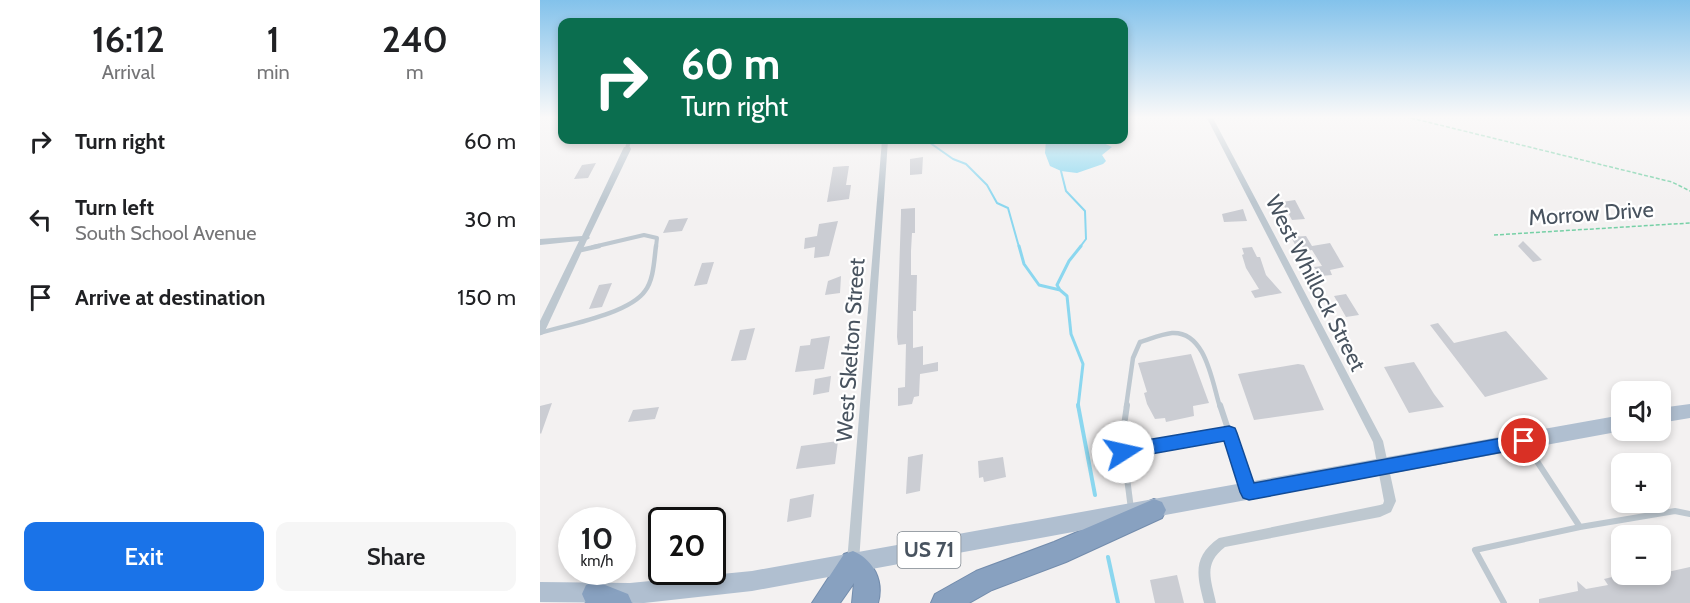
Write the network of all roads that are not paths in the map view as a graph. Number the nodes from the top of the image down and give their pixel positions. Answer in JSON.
{"nodes":[{"id":1,"x":885,"y":146,"type":"edge"},
{"id":2,"x":1225,"y":146,"type":"edge"},
{"id":3,"x":627,"y":149,"type":"edge"},
{"id":4,"x":586,"y":238,"type":"junction"},
{"id":5,"x":540,"y":242,"type":"edge"},
{"id":6,"x":581,"y":250,"type":"junction"},
{"id":7,"x":540,"y":332,"type":"edge"},
{"id":8,"x":1690,"y":411,"type":"edge"},
{"id":9,"x":1671,"y":414,"type":"edge"},
{"id":10,"x":1611,"y":425,"type":"edge"},
{"id":11,"x":1229,"y":433,"type":"junction"},
{"id":12,"x":1524,"y":441,"type":"junction"},
{"id":13,"x":1123,"y":452,"type":"junction"},
{"id":14,"x":1385,"y":467,"type":"junction"},
{"id":15,"x":1249,"y":492,"type":"junction"},
{"id":16,"x":1143,"y":512,"type":"junction"},
{"id":17,"x":1690,"y":514,"type":"edge"},
{"id":18,"x":1580,"y":527,"type":"junction"},
{"id":19,"x":853,"y":563,"type":"junction"},
{"id":20,"x":540,"y":592,"type":"edge"},
{"id":21,"x":607,"y":598,"type":"edge"},
{"id":22,"x":825,"y":603,"type":"edge"},
{"id":23,"x":865,"y":603,"type":"edge"},
{"id":24,"x":944,"y":603,"type":"edge"},
{"id":25,"x":1210,"y":603,"type":"edge"},
{"id":26,"x":1504,"y":603,"type":"edge"}],
"edges":[{"from":1,"to":19,"type":"street","name":"West Skelton Street"},
{"from":2,"to":14,"type":"street","name":"West Whillock Street"},
{"from":3,"to":4,"type":"street"},
{"from":4,"to":5,"type":"street"},
{"from":4,"to":6,"type":"street"},
{"from":6,"to":7,"type":"street"},
{"from":6,"to":7,"type":"lane"},
{"from":8,"to":9,"type":"main road"},
{"from":10,"to":12,"type":"main road","number":"US 71"},
{"from":11,"to":13,"type":"lane"},
{"from":11,"to":13,"type":"lane"},
{"from":11,"to":15,"type":"lane"},
{"from":12,"to":14,"type":"main road","number":"US 71"},
{"from":12,"to":18,"type":"lane"},
{"from":13,"to":16,"type":"lane"},
{"from":14,"to":15,"type":"main road","number":"US 71"},
{"from":14,"to":25,"type":"street","name":"West Whillock Street"},
{"from":15,"to":16,"type":"main road","number":"US 71"},
{"from":16,"to":19,"type":"main road","number":"US 71"},
{"from":16,"to":24,"type":"highway"},
{"from":17,"to":18,"type":"lane"},
{"from":18,"to":26,"type":"lane"},
{"from":19,"to":21,"type":"main road"},
{"from":19,"to":22,"type":"highway"},
{"from":19,"to":23,"type":"highway"},
{"from":20,"to":21,"type":"main road"}]}
